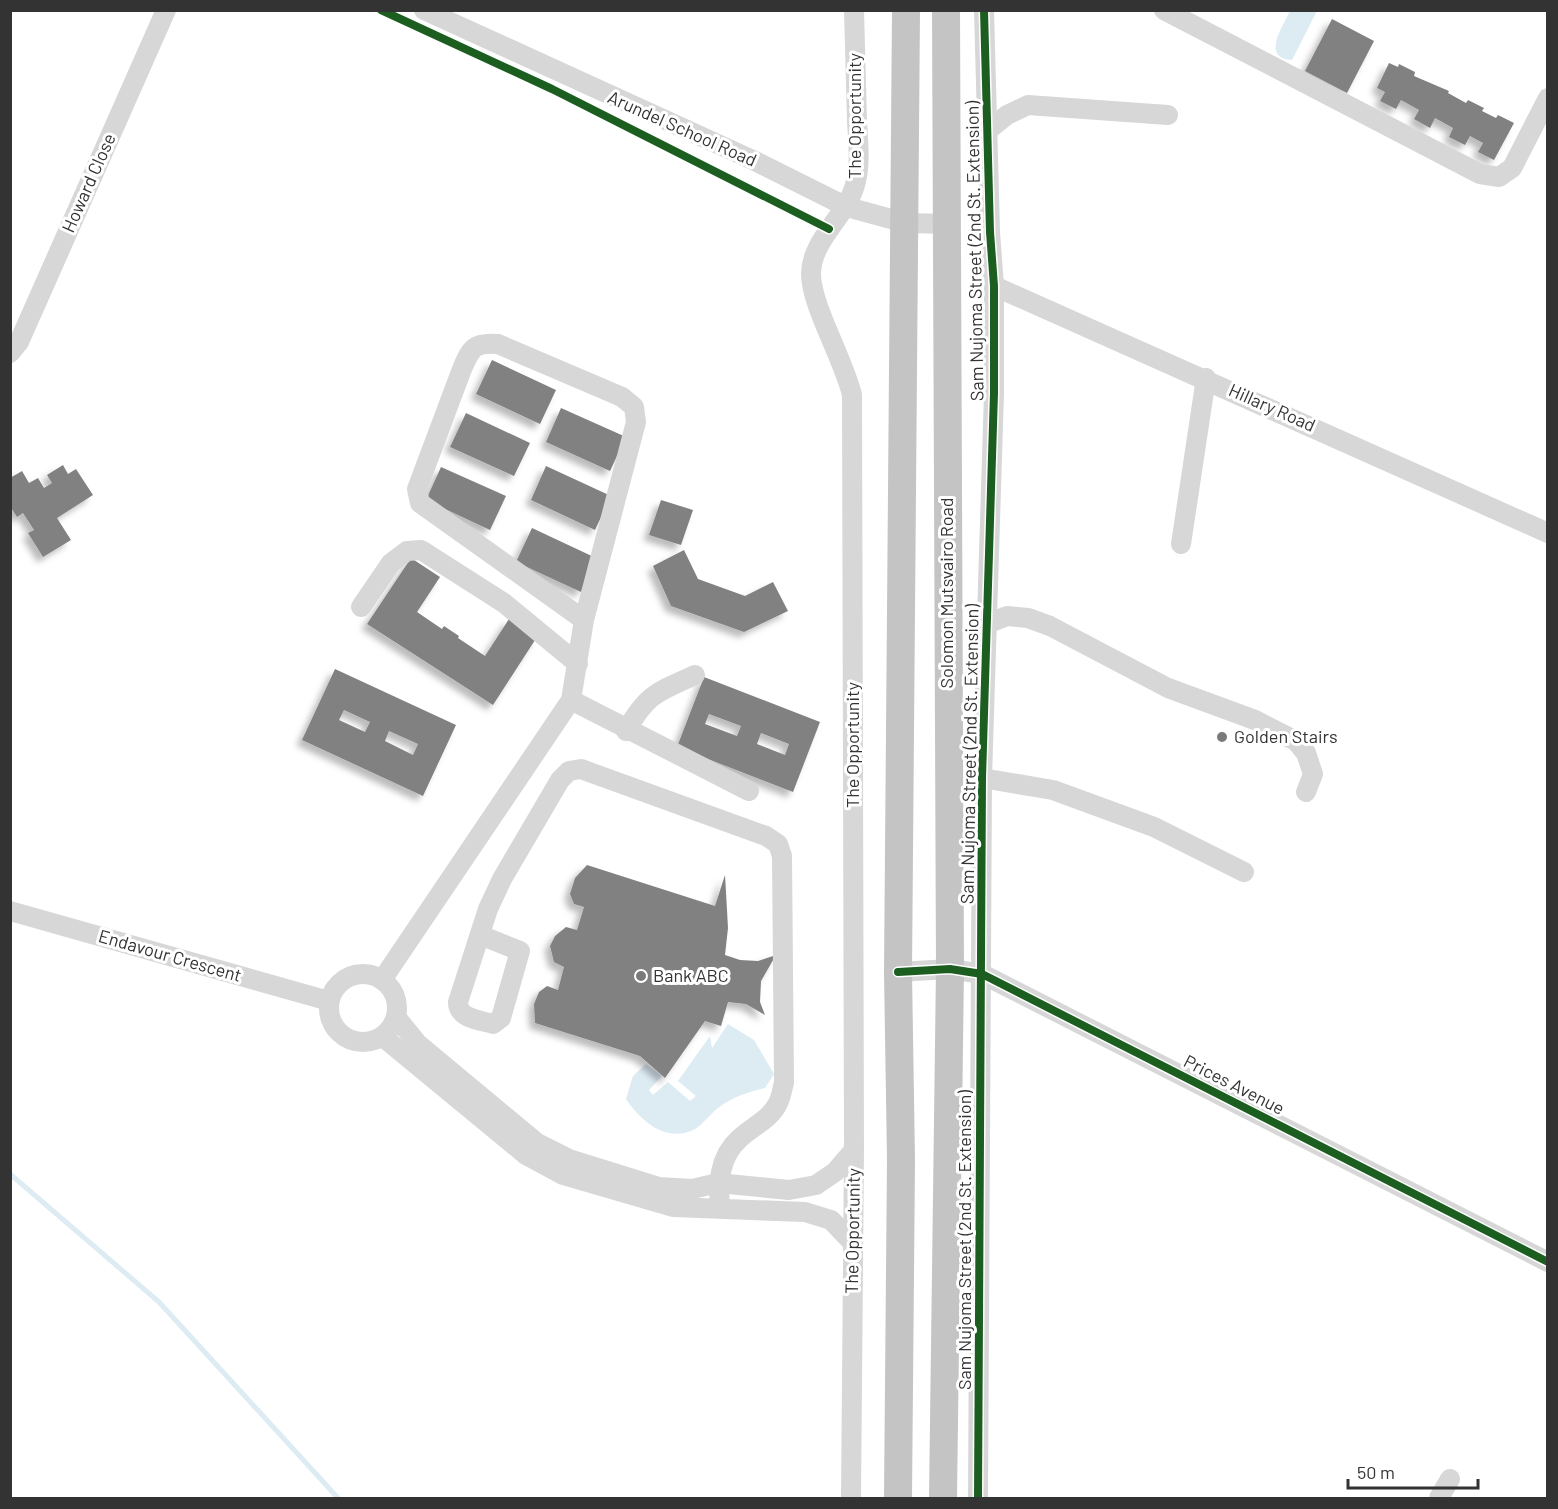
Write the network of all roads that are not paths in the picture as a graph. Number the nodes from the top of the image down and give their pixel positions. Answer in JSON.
{"nodes":[{"id":1,"x":166,"y":10,"type":"edge"},
{"id":2,"x":424,"y":10,"type":"edge"},
{"id":3,"x":854,"y":10,"type":"edge"},
{"id":4,"x":906,"y":10,"type":"edge"},
{"id":5,"x":946,"y":10,"type":"edge"},
{"id":6,"x":984,"y":10,"type":"edge"},
{"id":7,"x":1164,"y":10,"type":"edge"},
{"id":8,"x":1548,"y":98,"type":"edge"},
{"id":9,"x":1168,"y":115,"type":"dead end"},
{"id":10,"x":987,"y":131,"type":"junction"},
{"id":11,"x":848,"y":207,"type":"junction"},
{"id":12,"x":906,"y":223,"type":"junction"},
{"id":13,"x":947,"y":224,"type":"junction"},
{"id":14,"x":994,"y":286,"type":"junction"},
{"id":15,"x":10,"y":353,"type":"edge"},
{"id":16,"x":1206,"y":378,"type":"junction"},
{"id":17,"x":1548,"y":533,"type":"edge"},
{"id":18,"x":1180,"y":544,"type":"dead end"},
{"id":19,"x":361,"y":607,"type":"dead end"},
{"id":20,"x":584,"y":620,"type":"junction"},
{"id":21,"x":987,"y":624,"type":"junction"},
{"id":22,"x":578,"y":664,"type":"junction"},
{"id":23,"x":694,"y":675,"type":"dead end"},
{"id":24,"x":571,"y":700,"type":"junction"},
{"id":25,"x":626,"y":731,"type":"junction"},
{"id":26,"x":982,"y":778,"type":"junction"},
{"id":27,"x":749,"y":791,"type":"dead end"},
{"id":28,"x":1306,"y":792,"type":"dead end"},
{"id":29,"x":1244,"y":872,"type":"dead end"},
{"id":30,"x":10,"y":911,"type":"edge"},
{"id":31,"x":480,"y":935,"type":"dead end"},
{"id":32,"x":950,"y":969,"type":"junction"},
{"id":33,"x":898,"y":972,"type":"junction"},
{"id":34,"x":982,"y":974,"type":"junction"},
{"id":35,"x":382,"y":980,"type":"junction"},
{"id":36,"x":329,"y":1001,"type":"junction"},
{"id":37,"x":396,"y":1017,"type":"junction"},
{"id":38,"x":383,"y":1037,"type":"junction"},
{"id":39,"x":854,"y":1150,"type":"junction"},
{"id":40,"x":718,"y":1183,"type":"junction"},
{"id":41,"x":720,"y":1208,"type":"junction"},
{"id":42,"x":853,"y":1243,"type":"junction"},
{"id":43,"x":1548,"y":1262,"type":"edge"},
{"id":44,"x":1450,"y":1479,"type":"dead end"},
{"id":45,"x":851,"y":1498,"type":"edge"},
{"id":46,"x":898,"y":1498,"type":"edge"},
{"id":47,"x":943,"y":1498,"type":"edge"},
{"id":48,"x":978,"y":1498,"type":"edge"},
{"id":49,"x":1439,"y":1498,"type":"edge"}],
"edges":[{"from":1,"to":15,"type":"street","name":"Howard Close"},
{"from":2,"to":11,"type":"street","name":"Arundel School Road"},
{"from":3,"to":11,"type":"street","name":"The Opportunity"},
{"from":4,"to":12,"type":"highway"},
{"from":5,"to":13,"type":"highway","name":"Solomon Mutsvairo Road"},
{"from":6,"to":10,"type":"street","name":"Sam Nujoma Street (2nd St. Extension)"},
{"from":7,"to":8,"type":"street"},
{"from":9,"to":10,"type":"street"},
{"from":10,"to":14,"type":"street","name":"Sam Nujoma Street (2nd St. Extension)"},
{"from":11,"to":12,"type":"street","name":"Arundel School Road"},
{"from":11,"to":39,"type":"street","name":"The Opportunity"},
{"from":12,"to":13,"type":"street","name":"Arundel School Road"},
{"from":12,"to":33,"type":"highway"},
{"from":13,"to":32,"type":"highway","name":"Solomon Mutsvairo Road"},
{"from":14,"to":16,"type":"street","name":"Hillary Road"},
{"from":14,"to":21,"type":"street","name":"Sam Nujoma Street (2nd St. Extension)"},
{"from":16,"to":17,"type":"street","name":"Hillary Road"},
{"from":16,"to":18,"type":"street"},
{"from":19,"to":22,"type":"street"},
{"from":20,"to":20,"type":"street"},
{"from":20,"to":22,"type":"street"},
{"from":21,"to":26,"type":"street","name":"Sam Nujoma Street (2nd St. Extension)"},
{"from":21,"to":28,"type":"street"},
{"from":22,"to":24,"type":"street"},
{"from":23,"to":25,"type":"street"},
{"from":24,"to":25,"type":"street"},
{"from":24,"to":35,"type":"street"},
{"from":25,"to":27,"type":"street"},
{"from":26,"to":29,"type":"street"},
{"from":26,"to":34,"type":"street","name":"Sam Nujoma Street (2nd St. Extension)"},
{"from":30,"to":36,"type":"street","name":"Endavour Crescent"},
{"from":31,"to":40,"type":"street"},
{"from":32,"to":33,"type":"street","name":"Prices Avenue"},
{"from":32,"to":34,"type":"street","name":"Prices Avenue"},
{"from":32,"to":47,"type":"highway","name":"Solomon Mutsvairo Road"},
{"from":33,"to":46,"type":"highway"},
{"from":34,"to":43,"type":"street","name":"Prices Avenue"},
{"from":34,"to":48,"type":"street","name":"Sam Nujoma Street (2nd St. Extension)"},
{"from":35,"to":36,"type":"street"},
{"from":35,"to":37,"type":"street"},
{"from":36,"to":38,"type":"street"},
{"from":37,"to":38,"type":"street"},
{"from":37,"to":40,"type":"street"},
{"from":38,"to":41,"type":"street"},
{"from":39,"to":40,"type":"street"},
{"from":39,"to":42,"type":"street","name":"The Opportunity"},
{"from":40,"to":41,"type":"street"},
{"from":41,"to":42,"type":"street"},
{"from":42,"to":45,"type":"street","name":"The Opportunity"},
{"from":44,"to":49,"type":"street"}]}
